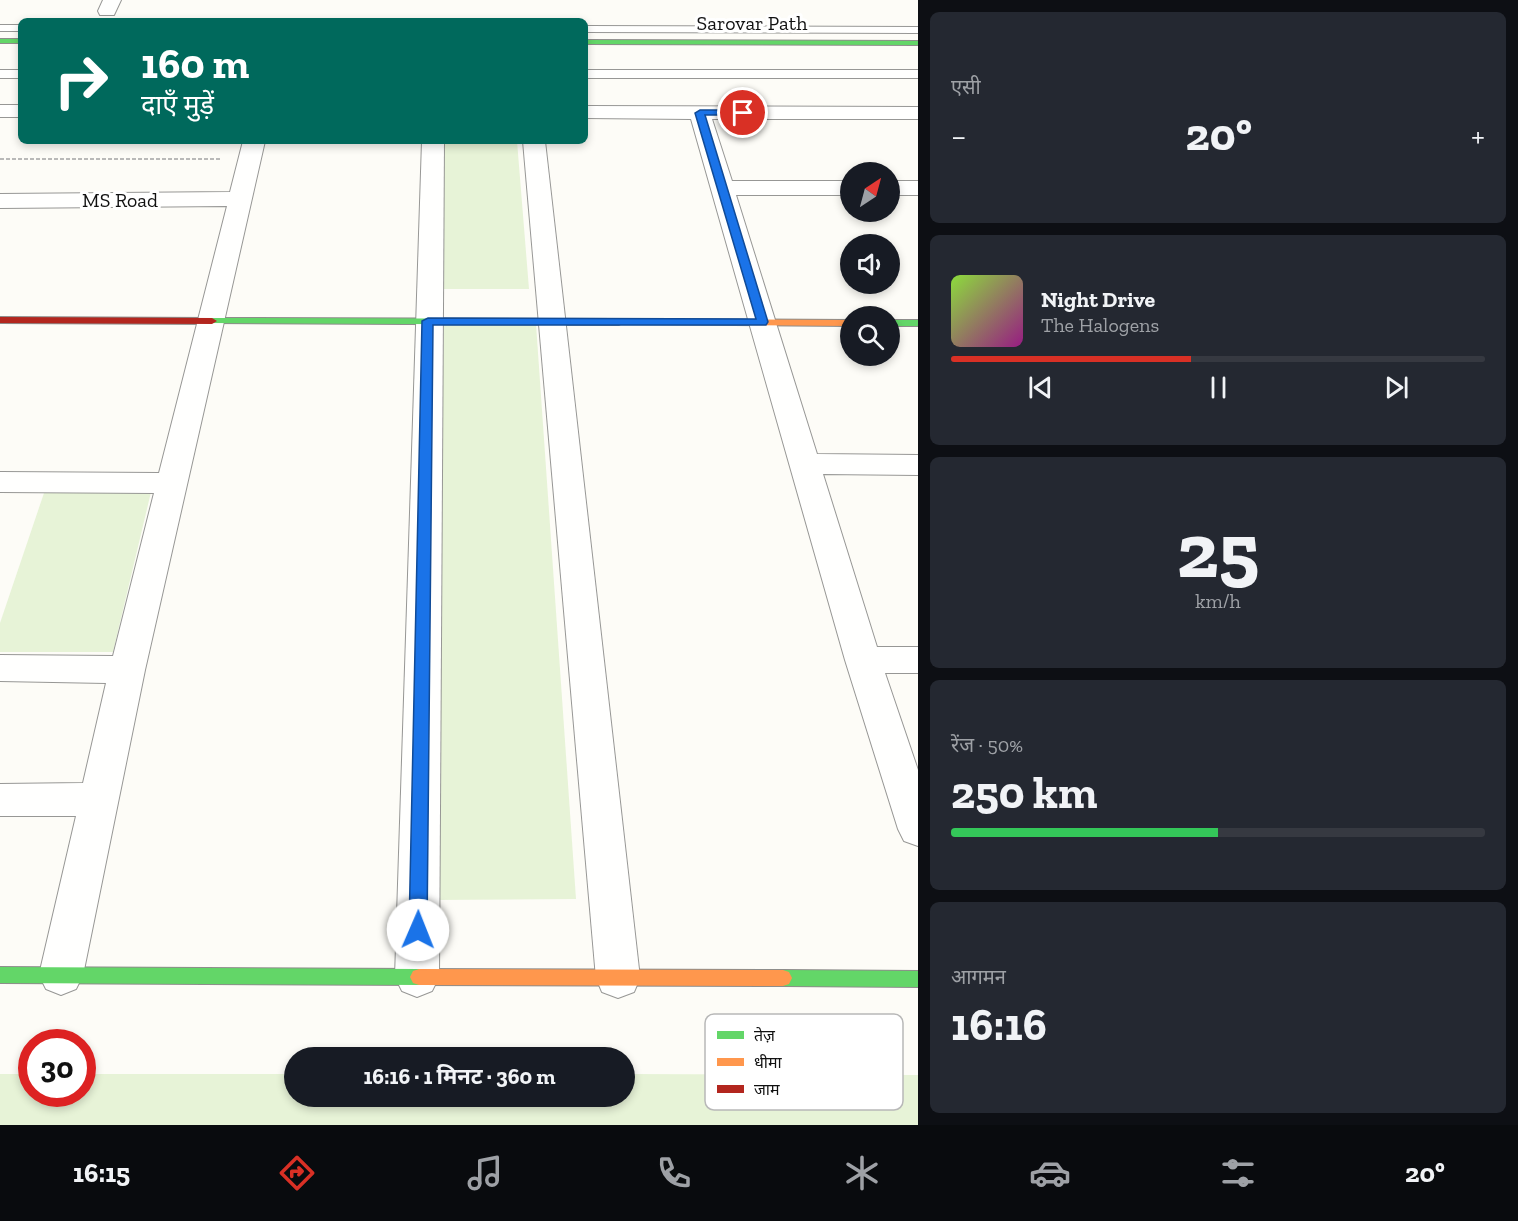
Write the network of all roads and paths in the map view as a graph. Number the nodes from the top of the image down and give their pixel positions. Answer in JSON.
{"nodes":[{"id":1,"x":0,"y":28,"type":"edge"},
{"id":2,"x":18,"y":28,"type":"edge"},
{"id":3,"x":588,"y":29,"type":"edge"},
{"id":4,"x":918,"y":30,"type":"edge"},
{"id":5,"x":0,"y":41,"type":"edge"},
{"id":6,"x":18,"y":41,"type":"edge"},
{"id":7,"x":588,"y":42,"type":"edge"},
{"id":8,"x":918,"y":43,"type":"edge"},
{"id":9,"x":0,"y":55,"type":"edge"},
{"id":10,"x":18,"y":55,"type":"edge"},
{"id":11,"x":588,"y":56,"type":"edge"},
{"id":12,"x":918,"y":56,"type":"edge"},
{"id":13,"x":0,"y":74,"type":"edge"},
{"id":14,"x":18,"y":74,"type":"edge"},
{"id":15,"x":588,"y":74,"type":"edge"},
{"id":16,"x":918,"y":74,"type":"edge"},
{"id":17,"x":0,"y":111,"type":"edge"},
{"id":18,"x":18,"y":111,"type":"edge"},
{"id":19,"x":588,"y":112,"type":"edge"},
{"id":20,"x":700,"y":113,"type":"junction"},
{"id":21,"x":918,"y":113,"type":"edge"},
{"id":22,"x":433,"y":144,"type":"edge"},
{"id":23,"x":534,"y":144,"type":"edge"},
{"id":24,"x":252,"y":150,"type":"edge"},
{"id":25,"x":0,"y":159,"type":"edge"},
{"id":26,"x":723,"y":188,"type":"junction"},
{"id":27,"x":840,"y":188,"type":"edge"},
{"id":28,"x":900,"y":188,"type":"edge"},
{"id":29,"x":918,"y":188,"type":"edge"},
{"id":30,"x":240,"y":199,"type":"junction"},
{"id":31,"x":0,"y":201,"type":"edge"},
{"id":32,"x":0,"y":320,"type":"edge"},
{"id":33,"x":211,"y":321,"type":"junction"},
{"id":34,"x":428,"y":321,"type":"junction"},
{"id":35,"x":550,"y":322,"type":"junction"},
{"id":36,"x":762,"y":322,"type":"junction"},
{"id":37,"x":840,"y":323,"type":"edge"},
{"id":38,"x":900,"y":323,"type":"edge"},
{"id":39,"x":918,"y":323,"type":"edge"},
{"id":40,"x":805,"y":464,"type":"junction"},
{"id":41,"x":918,"y":465,"type":"edge"},
{"id":42,"x":0,"y":482,"type":"edge"},
{"id":43,"x":173,"y":483,"type":"junction"},
{"id":44,"x":863,"y":660,"type":"junction"},
{"id":45,"x":918,"y":660,"type":"edge"},
{"id":46,"x":0,"y":668,"type":"edge"},
{"id":47,"x":127,"y":670,"type":"junction"},
{"id":48,"x":99,"y":796,"type":"junction"},
{"id":49,"x":0,"y":800,"type":"edge"},
{"id":50,"x":918,"y":829,"type":"edge"},
{"id":51,"x":0,"y":975,"type":"edge"},
{"id":52,"x":61,"y":975,"type":"junction"},
{"id":53,"x":417,"y":977,"type":"junction"},
{"id":54,"x":618,"y":978,"type":"junction"},
{"id":55,"x":918,"y":979,"type":"edge"}],
"edges":[{"from":1,"to":2,"type":"lane"},
{"from":3,"to":4,"type":"lane"},
{"from":5,"to":6,"type":"street"},
{"from":7,"to":8,"type":"street","name":"Sarovar Path"},
{"from":9,"to":10,"type":"street"},
{"from":11,"to":12,"type":"street","name":"Sarovar Path"},
{"from":13,"to":14,"type":"lane"},
{"from":15,"to":16,"type":"lane"},
{"from":17,"to":18,"type":"street"},
{"from":19,"to":20,"type":"street"},
{"from":20,"to":21,"type":"street"},
{"from":20,"to":26,"type":"street"},
{"from":22,"to":34,"type":"street"},
{"from":23,"to":35,"type":"street"},
{"from":24,"to":25,"type":"path"},
{"from":24,"to":30,"type":"street"},
{"from":26,"to":27,"type":"street"},
{"from":26,"to":36,"type":"street"},
{"from":28,"to":29,"type":"street"},
{"from":30,"to":31,"type":"street","name":"MS Road"},
{"from":30,"to":33,"type":"street"},
{"from":32,"to":33,"type":"street"},
{"from":33,"to":34,"type":"street"},
{"from":33,"to":43,"type":"street"},
{"from":34,"to":35,"type":"street"},
{"from":34,"to":53,"type":"street"},
{"from":35,"to":36,"type":"street"},
{"from":35,"to":54,"type":"street"},
{"from":36,"to":37,"type":"street"},
{"from":36,"to":40,"type":"street"},
{"from":38,"to":39,"type":"street"},
{"from":40,"to":41,"type":"street"},
{"from":40,"to":44,"type":"street"},
{"from":42,"to":43,"type":"street"},
{"from":43,"to":47,"type":"street"},
{"from":44,"to":45,"type":"street"},
{"from":44,"to":50,"type":"street"},
{"from":46,"to":47,"type":"street"},
{"from":47,"to":48,"type":"street"},
{"from":48,"to":49,"type":"street"},
{"from":48,"to":52,"type":"street"},
{"from":51,"to":52,"type":"street"},
{"from":52,"to":53,"type":"street"},
{"from":53,"to":54,"type":"street"},
{"from":54,"to":55,"type":"street"}]}
